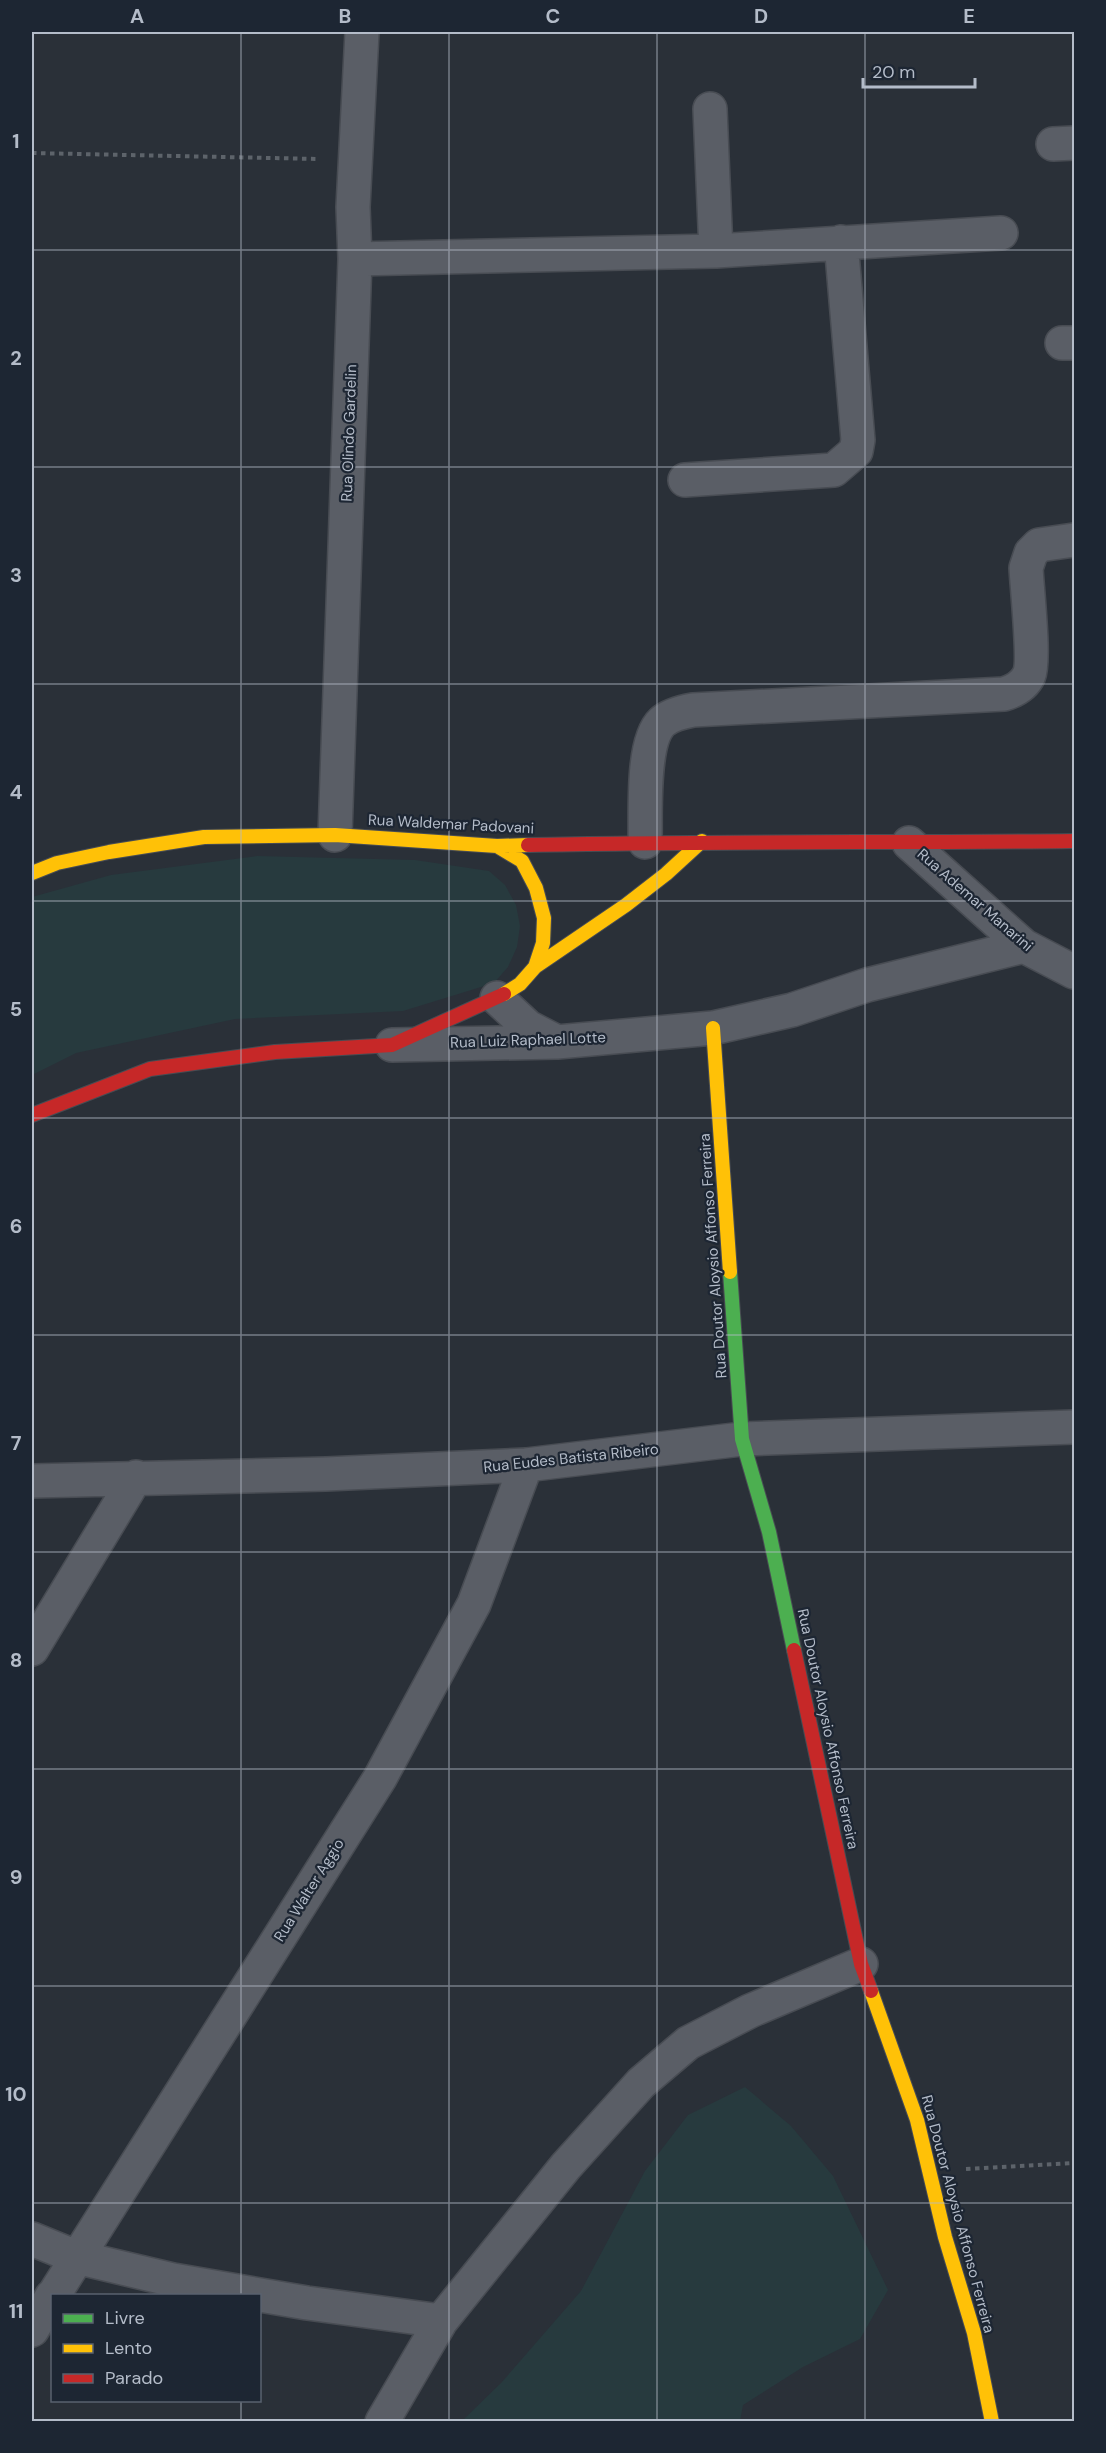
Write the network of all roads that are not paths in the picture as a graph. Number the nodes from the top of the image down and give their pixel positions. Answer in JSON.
{"nodes":[{"id":1,"x":362,"y":32,"type":"edge"},
{"id":2,"x":710,"y":109,"type":"dead end"},
{"id":3,"x":1001,"y":233,"type":"dead end"},
{"id":4,"x":841,"y":242,"type":"junction"},
{"id":5,"x":716,"y":251,"type":"junction"},
{"id":6,"x":355,"y":259,"type":"junction"},
{"id":7,"x":685,"y":480,"type":"dead end"},
{"id":8,"x":1074,"y":540,"type":"edge"},
{"id":9,"x":335,"y":835,"type":"junction"},
{"id":10,"x":702,"y":841,"type":"junction"},
{"id":11,"x":1074,"y":841,"type":"edge"},
{"id":12,"x":645,"y":843,"type":"junction"},
{"id":13,"x":909,"y":843,"type":"junction"},
{"id":14,"x":497,"y":846,"type":"junction"},
{"id":15,"x":32,"y":873,"type":"edge"},
{"id":16,"x":1024,"y":946,"type":"junction"},
{"id":17,"x":535,"y":967,"type":"junction"},
{"id":18,"x":1074,"y":972,"type":"edge"},
{"id":19,"x":497,"y":998,"type":"junction"},
{"id":20,"x":713,"y":1028,"type":"junction"},
{"id":21,"x":557,"y":1042,"type":"junction"},
{"id":22,"x":392,"y":1045,"type":"junction"},
{"id":23,"x":32,"y":1115,"type":"edge"},
{"id":24,"x":1074,"y":1427,"type":"edge"},
{"id":25,"x":742,"y":1439,"type":"junction"},
{"id":26,"x":526,"y":1465,"type":"junction"},
{"id":27,"x":136,"y":1477,"type":"junction"},
{"id":28,"x":32,"y":1481,"type":"edge"},
{"id":29,"x":32,"y":1649,"type":"edge"},
{"id":30,"x":861,"y":1964,"type":"junction"},
{"id":31,"x":32,"y":2239,"type":"edge"},
{"id":32,"x":76,"y":2258,"type":"junction"},
{"id":33,"x":54,"y":2294,"type":"edge"},
{"id":34,"x":257,"y":2294,"type":"edge"},
{"id":35,"x":261,"y":2295,"type":"edge"},
{"id":36,"x":51,"y":2299,"type":"edge"},
{"id":37,"x":441,"y":2321,"type":"junction"},
{"id":38,"x":32,"y":2330,"type":"edge"},
{"id":39,"x":382,"y":2421,"type":"edge"},
{"id":40,"x":992,"y":2421,"type":"edge"}],
"edges":[{"from":1,"to":6,"type":"street","name":"Rua Olindo Gardelin"},
{"from":2,"to":5,"type":"street"},
{"from":3,"to":4,"type":"street"},
{"from":4,"to":5,"type":"street"},
{"from":4,"to":7,"type":"street"},
{"from":5,"to":6,"type":"street"},
{"from":6,"to":9,"type":"street","name":"Rua Olindo Gardelin"},
{"from":8,"to":12,"type":"street"},
{"from":9,"to":14,"type":"street","name":"Rua Waldemar Padovani"},
{"from":9,"to":15,"type":"street","name":"Rua Waldemar Padovani"},
{"from":10,"to":12,"type":"street","name":"Rua Waldemar Padovani"},
{"from":10,"to":13,"type":"street","name":"Rua Waldemar Padovani"},
{"from":10,"to":17,"type":"street"},
{"from":11,"to":13,"type":"street","name":"Rua Waldemar Padovani"},
{"from":12,"to":14,"type":"street","name":"Rua Waldemar Padovani"},
{"from":13,"to":16,"type":"street","name":"Rua Ademar Manarini"},
{"from":14,"to":17,"type":"street"},
{"from":16,"to":18,"type":"street","name":"Rua Ademar Manarini"},
{"from":16,"to":20,"type":"street","name":"Rua Luiz Raphael Lotte"},
{"from":17,"to":19,"type":"street"},
{"from":19,"to":21,"type":"street"},
{"from":19,"to":22,"type":"street"},
{"from":20,"to":21,"type":"street","name":"Rua Luiz Raphael Lotte"},
{"from":20,"to":25,"type":"street","name":"Rua Doutor Aloysio Affonso Ferreira"},
{"from":21,"to":22,"type":"street","name":"Rua Luiz Raphael Lotte"},
{"from":22,"to":23,"type":"street","name":"Rua Luiz Raphael Lotte"},
{"from":24,"to":25,"type":"street","name":"Rua Eudes Batista Ribeiro"},
{"from":25,"to":26,"type":"street","name":"Rua Eudes Batista Ribeiro"},
{"from":25,"to":30,"type":"street","name":"Rua Doutor Aloysio Affonso Ferreira"},
{"from":26,"to":27,"type":"street","name":"Rua Eudes Batista Ribeiro"},
{"from":26,"to":32,"type":"street","name":"Rua Walter Aggio"},
{"from":27,"to":28,"type":"street","name":"Rua Eudes Batista Ribeiro"},
{"from":27,"to":29,"type":"street"},
{"from":30,"to":37,"type":"street"},
{"from":30,"to":40,"type":"street","name":"Rua Doutor Aloysio Affonso Ferreira"},
{"from":31,"to":32,"type":"street"},
{"from":32,"to":33,"type":"street","name":"Rua Walter Aggio"},
{"from":32,"to":34,"type":"street"},
{"from":35,"to":37,"type":"street"},
{"from":36,"to":38,"type":"street","name":"Rua Walter Aggio"},
{"from":37,"to":39,"type":"street"}]}
